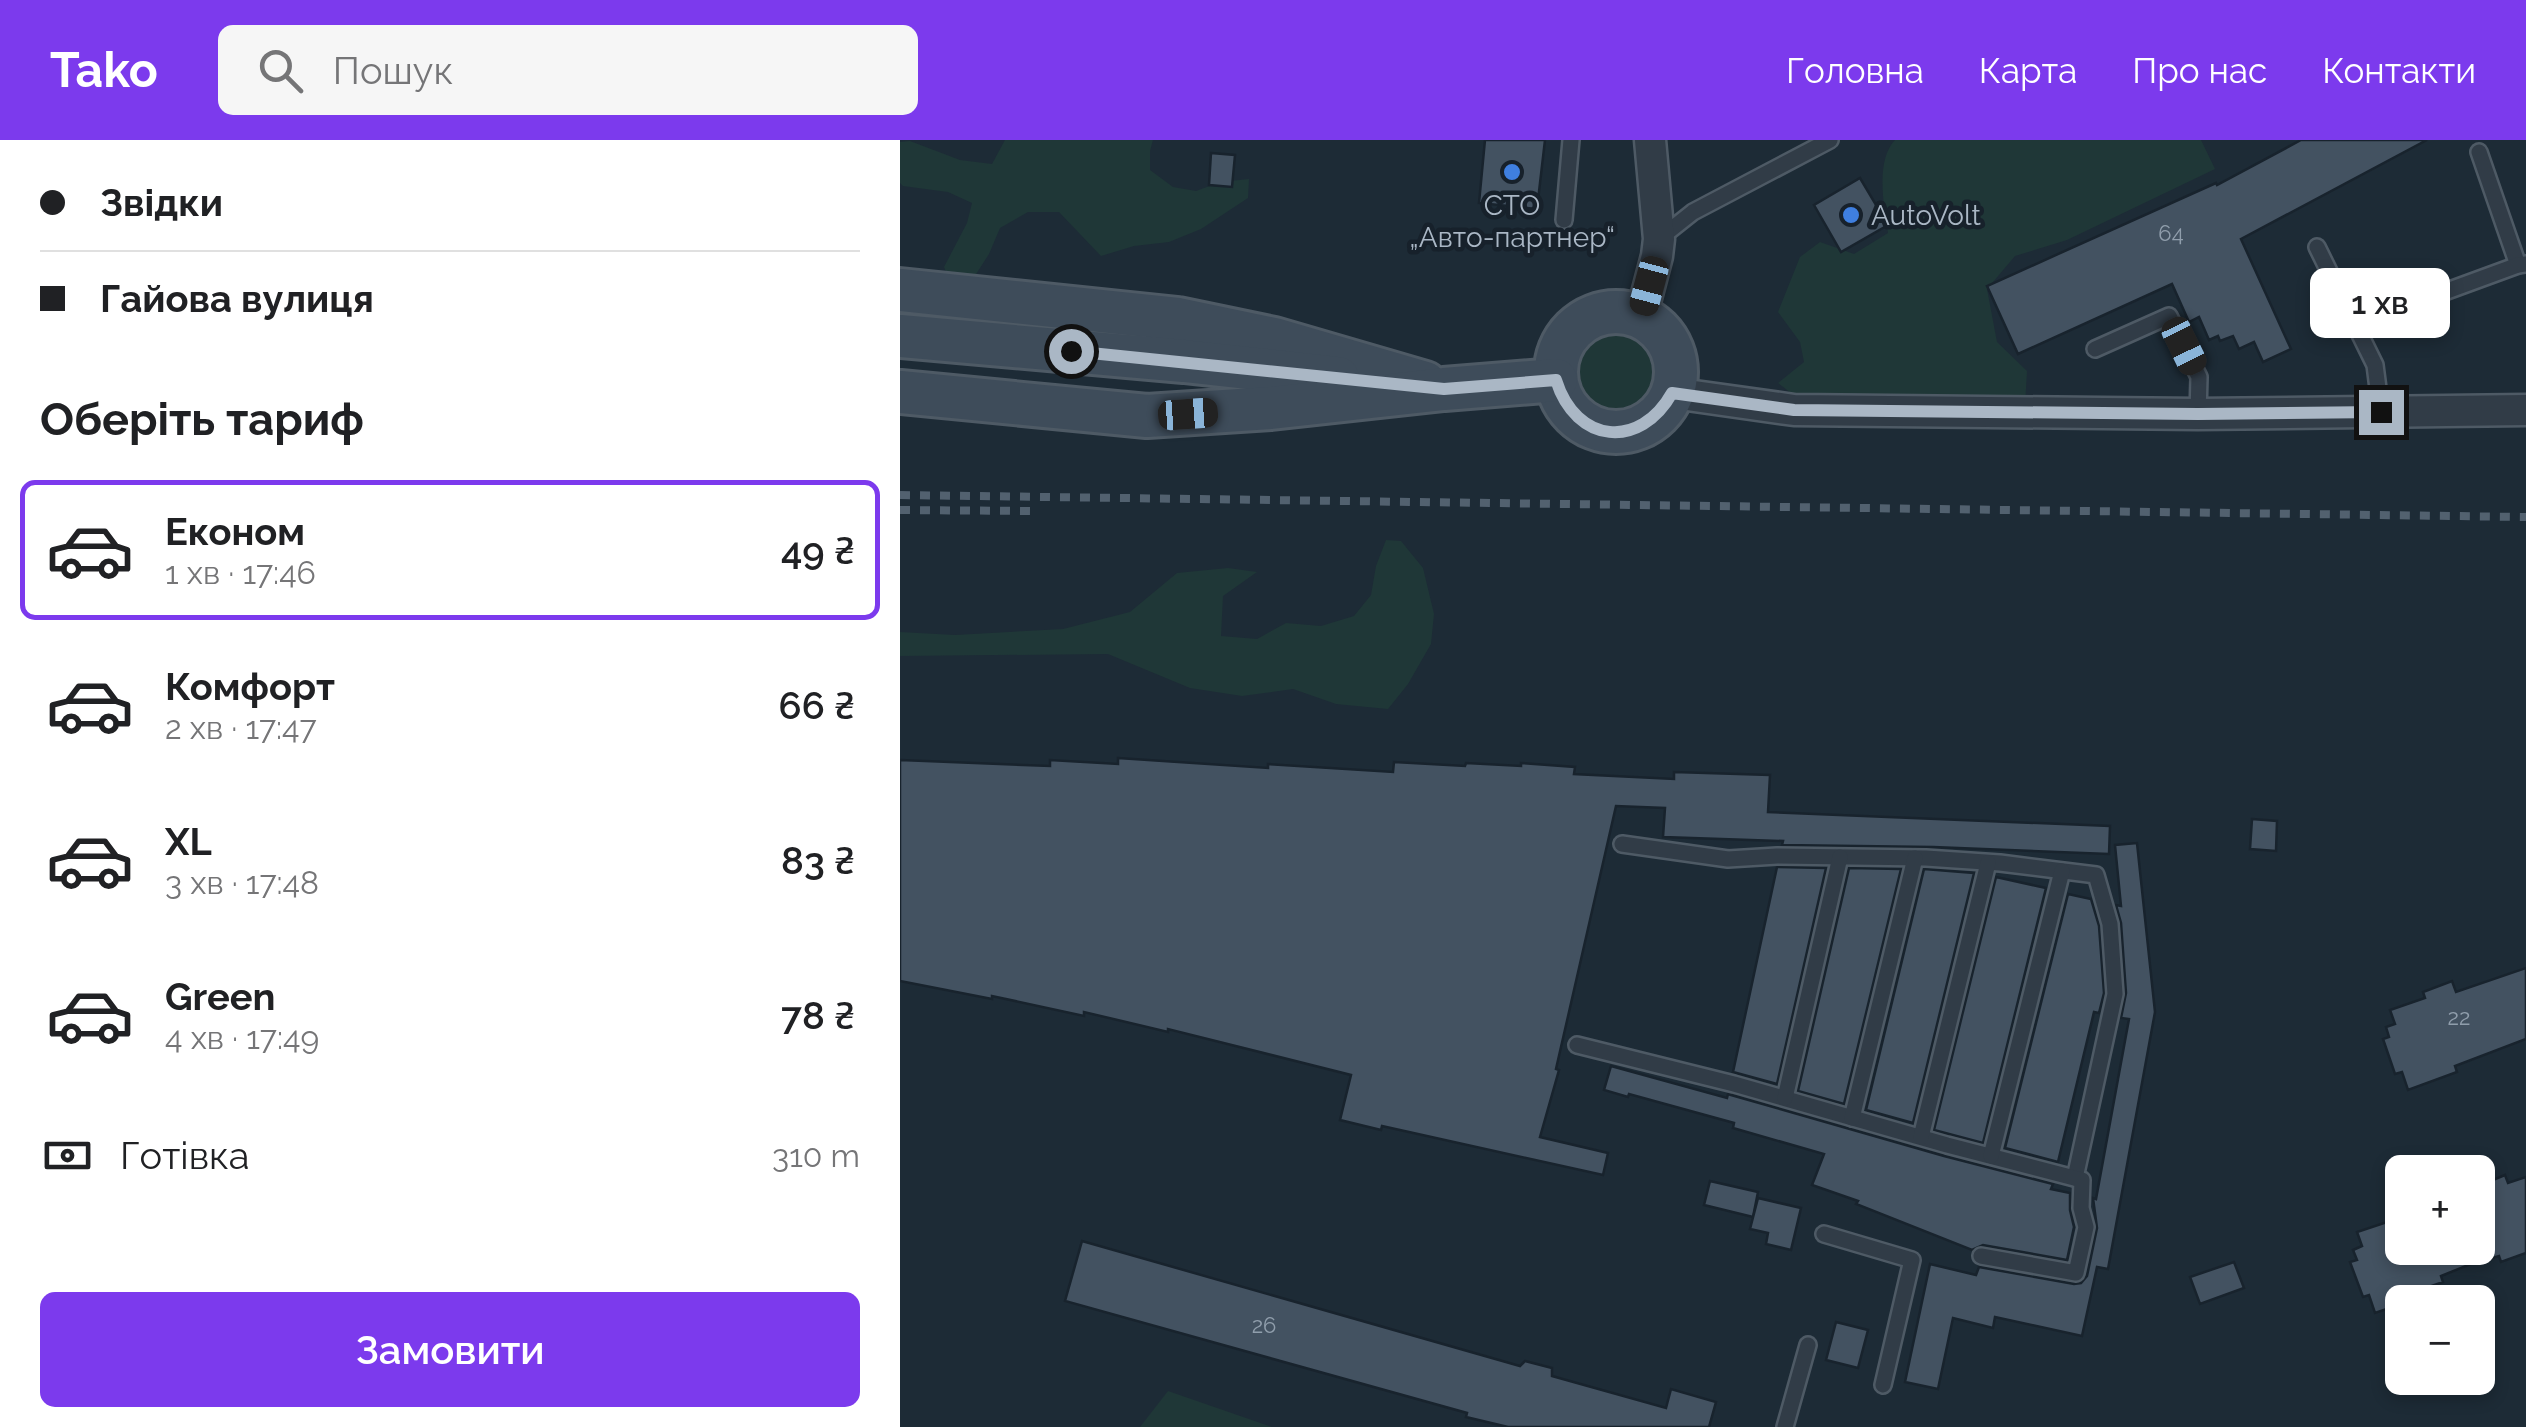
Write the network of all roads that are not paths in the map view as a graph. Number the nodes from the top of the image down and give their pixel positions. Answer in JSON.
{"nodes":[{"id":1,"x":1571,"y":140,"type":"edge"},
{"id":2,"x":1650,"y":140,"type":"edge"},
{"id":3,"x":1830,"y":140,"type":"edge"},
{"id":4,"x":2480,"y":152,"type":"dead end"},
{"id":5,"x":1564,"y":220,"type":"dead end"},
{"id":6,"x":1659,"y":239,"type":"junction"},
{"id":7,"x":2317,"y":247,"type":"dead end"},
{"id":8,"x":2522,"y":265,"type":"edge"},
{"id":9,"x":900,"y":290,"type":"edge"},
{"id":10,"x":2447,"y":291,"type":"dead end"},
{"id":11,"x":1641,"y":317,"type":"junction"},
{"id":12,"x":900,"y":336,"type":"edge"},
{"id":13,"x":2095,"y":349,"type":"dead end"},
{"id":14,"x":1556,"y":380,"type":"junction"},
{"id":15,"x":1444,"y":389,"type":"junction"},
{"id":16,"x":900,"y":392,"type":"edge"},
{"id":17,"x":1672,"y":393,"type":"junction"},
{"id":18,"x":2526,"y":410,"type":"edge"},
{"id":19,"x":2381,"y":412,"type":"junction"},
{"id":20,"x":2198,"y":414,"type":"junction"},
{"id":21,"x":1622,"y":844,"type":"dead end"},
{"id":22,"x":1840,"y":857,"type":"junction"},
{"id":23,"x":1915,"y":858,"type":"junction"},
{"id":24,"x":1988,"y":862,"type":"junction"},
{"id":25,"x":2062,"y":871,"type":"junction"},
{"id":26,"x":1577,"y":1046,"type":"dead end"},
{"id":27,"x":1785,"y":1098,"type":"junction"},
{"id":28,"x":1852,"y":1118,"type":"junction"},
{"id":29,"x":1921,"y":1137,"type":"junction"},
{"id":30,"x":1991,"y":1156,"type":"junction"},
{"id":31,"x":2074,"y":1178,"type":"junction"},
{"id":32,"x":1824,"y":1234,"type":"dead end"},
{"id":33,"x":1982,"y":1256,"type":"dead end"},
{"id":34,"x":1808,"y":1345,"type":"dead end"},
{"id":35,"x":1883,"y":1385,"type":"dead end"},
{"id":36,"x":1785,"y":1427,"type":"edge"}],
"edges":[{"from":1,"to":5,"type":"lane"},
{"from":2,"to":6,"type":"street"},
{"from":3,"to":6,"type":"lane"},
{"from":4,"to":8,"type":"lane"},
{"from":6,"to":11,"type":"street"},
{"from":7,"to":19,"type":"lane"},
{"from":8,"to":10,"type":"lane"},
{"from":9,"to":15,"type":"street"},
{"from":11,"to":14,"type":"street"},
{"from":11,"to":17,"type":"street"},
{"from":12,"to":15,"type":"street"},
{"from":13,"to":20,"type":"lane"},
{"from":14,"to":15,"type":"street"},
{"from":14,"to":17,"type":"street"},
{"from":15,"to":16,"type":"street"},
{"from":17,"to":20,"type":"street"},
{"from":18,"to":19,"type":"street"},
{"from":19,"to":20,"type":"street"},
{"from":21,"to":22,"type":"lane"},
{"from":22,"to":23,"type":"lane"},
{"from":22,"to":27,"type":"lane"},
{"from":23,"to":24,"type":"lane"},
{"from":23,"to":28,"type":"lane"},
{"from":24,"to":25,"type":"lane"},
{"from":24,"to":29,"type":"lane"},
{"from":25,"to":30,"type":"lane"},
{"from":25,"to":31,"type":"lane"},
{"from":26,"to":27,"type":"lane"},
{"from":27,"to":28,"type":"lane"},
{"from":28,"to":29,"type":"lane"},
{"from":29,"to":30,"type":"lane"},
{"from":30,"to":31,"type":"lane"},
{"from":31,"to":33,"type":"lane"},
{"from":32,"to":35,"type":"lane"},
{"from":34,"to":36,"type":"lane"}]}
